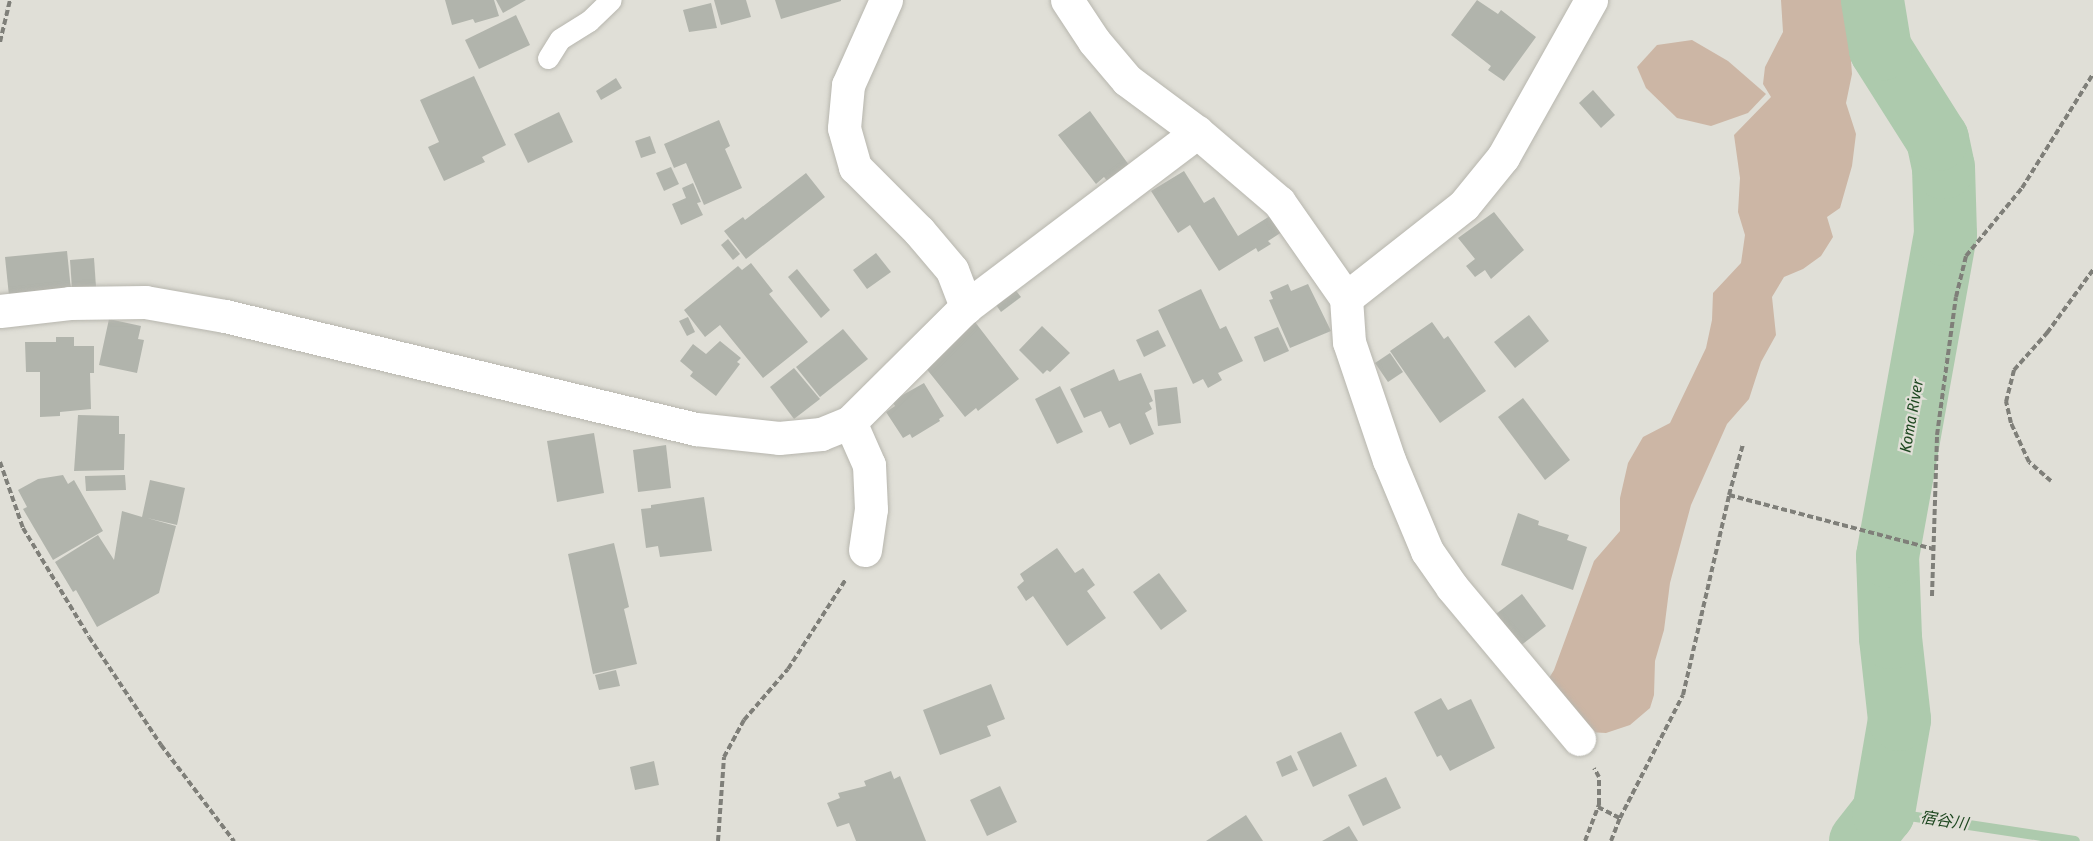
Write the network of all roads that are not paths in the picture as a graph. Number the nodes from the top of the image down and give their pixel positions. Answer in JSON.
{"nodes":[{"id":1,"x":611,"y":0,"type":"edge"},
{"id":2,"x":886,"y":0,"type":"edge"},
{"id":3,"x":1067,"y":0,"type":"edge"},
{"id":4,"x":1591,"y":0,"type":"edge"},
{"id":5,"x":548,"y":58,"type":"dead end"},
{"id":6,"x":1197,"y":132,"type":"junction"},
{"id":7,"x":1346,"y":298,"type":"junction"},
{"id":8,"x":966,"y":307,"type":"junction"},
{"id":9,"x":0,"y":311,"type":"edge"},
{"id":10,"x":850,"y":422,"type":"junction"},
{"id":11,"x":865,"y":550,"type":"road end"},
{"id":12,"x":1580,"y":739,"type":"road end"}],
"edges":[{"from":1,"to":5,"type":"lane"},
{"from":2,"to":8,"type":"street"},
{"from":3,"to":6,"type":"street"},
{"from":4,"to":7,"type":"street"},
{"from":6,"to":7,"type":"street"},
{"from":6,"to":8,"type":"street"},
{"from":7,"to":12,"type":"street"},
{"from":8,"to":10,"type":"street"},
{"from":9,"to":10,"type":"street"},
{"from":10,"to":11,"type":"street"}]}
